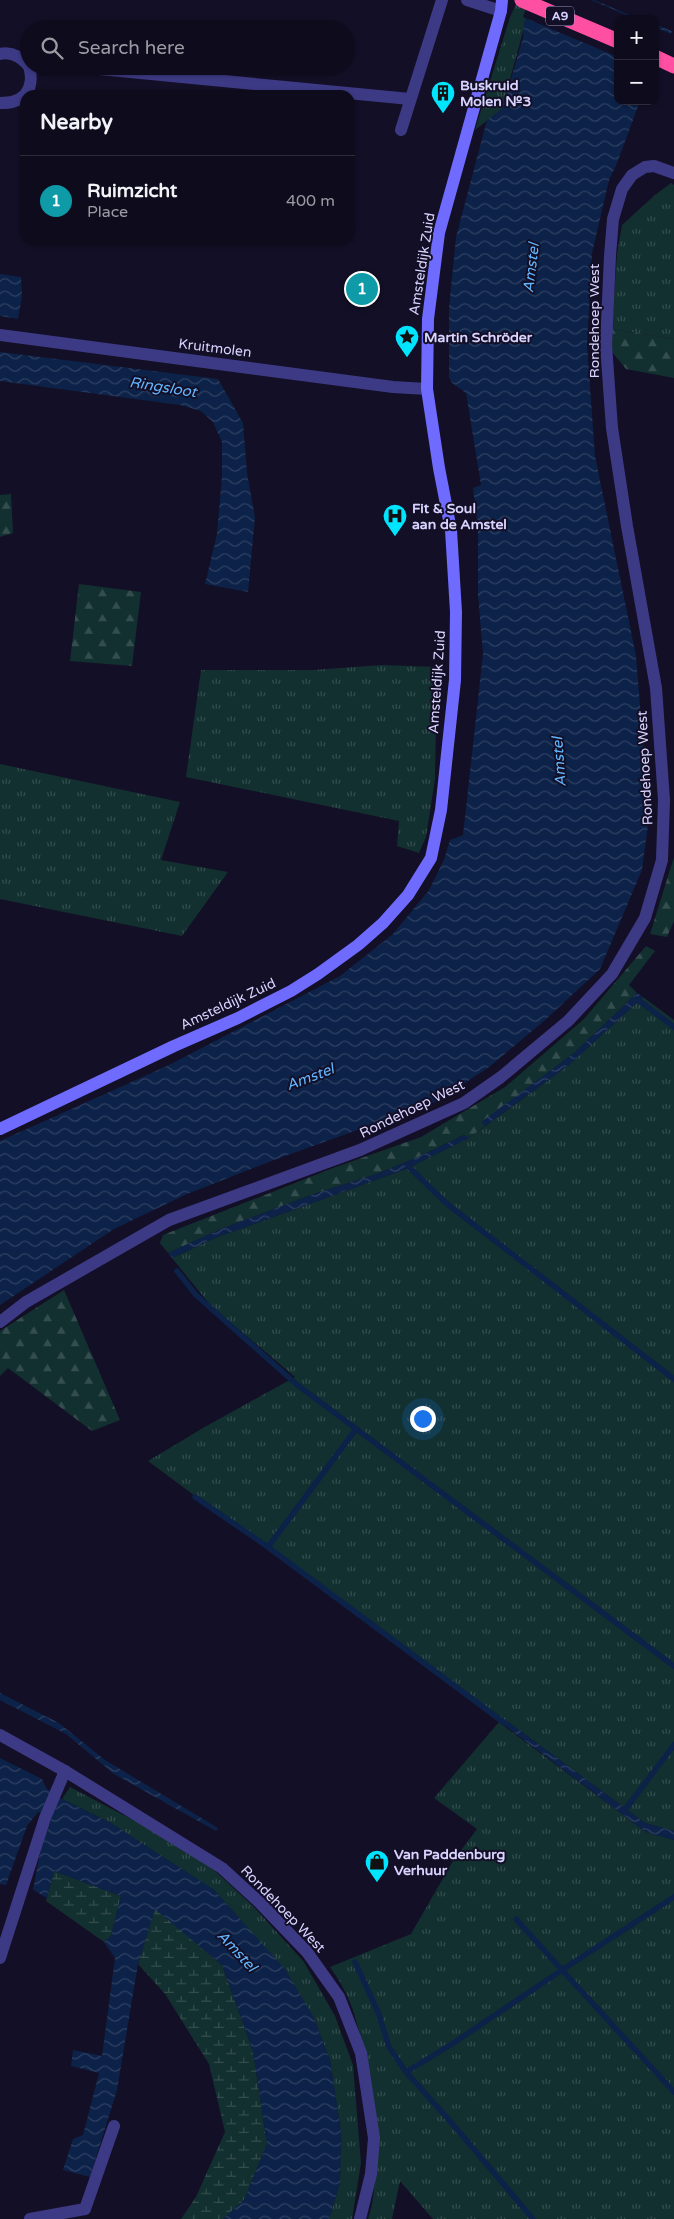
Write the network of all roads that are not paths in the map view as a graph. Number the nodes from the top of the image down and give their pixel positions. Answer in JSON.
{"nodes":[{"id":1,"x":442,"y":0,"type":"edge"},
{"id":2,"x":467,"y":0,"type":"edge"},
{"id":3,"x":522,"y":0,"type":"edge"},
{"id":4,"x":501,"y":6,"type":"edge"},
{"id":5,"x":614,"y":39,"type":"edge"},
{"id":6,"x":0,"y":54,"type":"edge"},
{"id":7,"x":20,"y":57,"type":"edge"},
{"id":8,"x":659,"y":59,"type":"edge"},
{"id":9,"x":674,"y":66,"type":"edge"},
{"id":10,"x":32,"y":75,"type":"edge"},
{"id":11,"x":162,"y":75,"type":"edge"},
{"id":12,"x":28,"y":90,"type":"edge"},
{"id":13,"x":317,"y":90,"type":"edge"},
{"id":14,"x":355,"y":94,"type":"edge"},
{"id":15,"x":20,"y":99,"type":"edge"},
{"id":16,"x":410,"y":99,"type":"junction"},
{"id":17,"x":0,"y":102,"type":"edge"},
{"id":18,"x":401,"y":130,"type":"dead end"},
{"id":19,"x":674,"y":174,"type":"edge"},
{"id":20,"x":0,"y":335,"type":"edge"},
{"id":21,"x":427,"y":389,"type":"junction"},
{"id":22,"x":0,"y":1129,"type":"edge"},
{"id":23,"x":0,"y":1322,"type":"edge"},
{"id":24,"x":0,"y":1735,"type":"edge"},
{"id":25,"x":65,"y":1770,"type":"junction"},
{"id":26,"x":0,"y":1958,"type":"edge"},
{"id":27,"x":114,"y":2126,"type":"dead end"},
{"id":28,"x":30,"y":2219,"type":"edge"},
{"id":29,"x":360,"y":2219,"type":"edge"}],
"edges":[{"from":1,"to":16,"type":"street"},
{"from":2,"to":4,"type":"street"},
{"from":3,"to":5,"type":"highway","number":"A9"},
{"from":4,"to":21,"type":"street","name":"Amsteldijk Zuid"},
{"from":6,"to":7,"type":"street"},
{"from":8,"to":9,"type":"highway"},
{"from":10,"to":12,"type":"street"},
{"from":11,"to":13,"type":"street"},
{"from":14,"to":16,"type":"street"},
{"from":15,"to":17,"type":"street"},
{"from":16,"to":18,"type":"street"},
{"from":19,"to":23,"type":"street","name":"Rondehoep West"},
{"from":20,"to":21,"type":"street","name":"Kruitmolen"},
{"from":21,"to":22,"type":"street","name":"Amsteldijk Zuid"},
{"from":24,"to":25,"type":"street","name":"Rondehoep West"},
{"from":25,"to":26,"type":"street"},
{"from":25,"to":29,"type":"street","name":"Rondehoep West"},
{"from":27,"to":28,"type":"street"}]}
